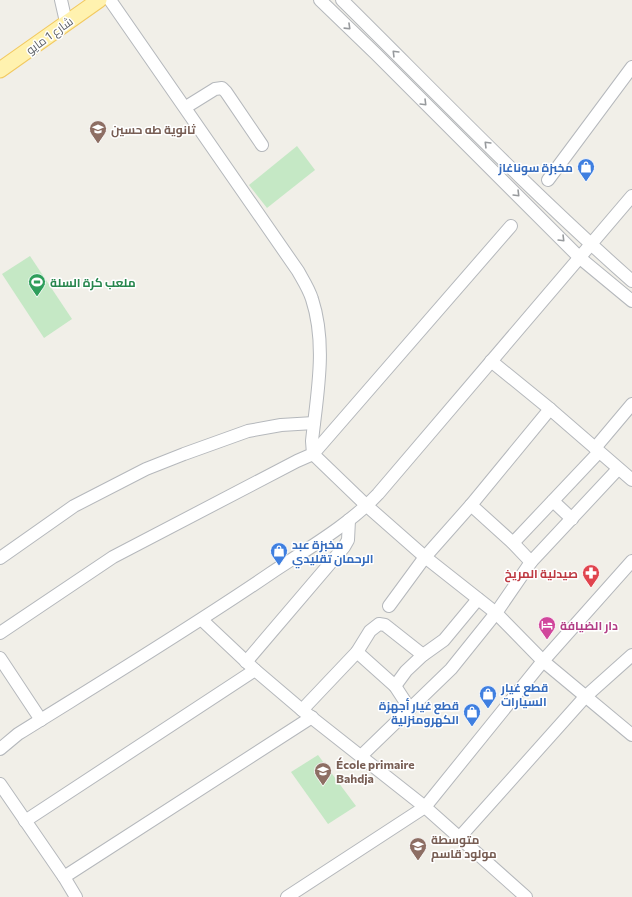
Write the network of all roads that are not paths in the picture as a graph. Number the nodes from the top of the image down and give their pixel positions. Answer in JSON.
{"nodes":[{"id":1,"x":61,"y":0,"type":"edge"},
{"id":2,"x":99,"y":0,"type":"edge"},
{"id":3,"x":110,"y":0,"type":"edge"},
{"id":4,"x":320,"y":0,"type":"edge"},
{"id":5,"x":342,"y":0,"type":"edge"},
{"id":6,"x":66,"y":22,"type":"junction"},
{"id":7,"x":632,"y":67,"type":"edge"},
{"id":8,"x":0,"y":70,"type":"edge"},
{"id":9,"x":186,"y":107,"type":"junction"},
{"id":10,"x":262,"y":145,"type":"dead end"},
{"id":11,"x":548,"y":180,"type":"dead end"},
{"id":12,"x":632,"y":196,"type":"edge"},
{"id":13,"x":511,"y":226,"type":"dead end"},
{"id":14,"x":590,"y":244,"type":"junction"},
{"id":15,"x":580,"y":258,"type":"junction"},
{"id":16,"x":632,"y":281,"type":"edge"},
{"id":17,"x":632,"y":301,"type":"edge"},
{"id":18,"x":491,"y":361,"type":"junction"},
{"id":19,"x":632,"y":404,"type":"edge"},
{"id":20,"x":550,"y":409,"type":"junction"},
{"id":21,"x":314,"y":423,"type":"junction"},
{"id":22,"x":597,"y":450,"type":"junction"},
{"id":23,"x":313,"y":454,"type":"junction"},
{"id":24,"x":618,"y":469,"type":"junction"},
{"id":25,"x":632,"y":480,"type":"edge"},
{"id":26,"x":553,"y":501,"type":"junction"},
{"id":27,"x":471,"y":505,"type":"junction"},
{"id":28,"x":367,"y":506,"type":"junction"},
{"id":29,"x":572,"y":519,"type":"junction"},
{"id":30,"x":349,"y":520,"type":"junction"},
{"id":31,"x":513,"y":543,"type":"junction"},
{"id":32,"x":425,"y":557,"type":"junction"},
{"id":33,"x":0,"y":558,"type":"edge"},
{"id":34,"x":632,"y":561,"type":"edge"},
{"id":35,"x":531,"y":562,"type":"junction"},
{"id":36,"x":478,"y":599,"type":"junction"},
{"id":37,"x":389,"y":606,"type":"dead end"},
{"id":38,"x":496,"y":613,"type":"junction"},
{"id":39,"x":202,"y":620,"type":"junction"},
{"id":40,"x":0,"y":633,"type":"edge"},
{"id":41,"x":357,"y":652,"type":"junction"},
{"id":42,"x":423,"y":655,"type":"junction"},
{"id":43,"x":0,"y":658,"type":"edge"},
{"id":44,"x":543,"y":661,"type":"junction"},
{"id":45,"x":630,"y":661,"type":"edge"},
{"id":46,"x":246,"y":662,"type":"junction"},
{"id":47,"x":256,"y":670,"type":"junction"},
{"id":48,"x":396,"y":686,"type":"junction"},
{"id":49,"x":585,"y":696,"type":"junction"},
{"id":50,"x":410,"y":709,"type":"junction"},
{"id":51,"x":302,"y":710,"type":"junction"},
{"id":52,"x":312,"y":717,"type":"junction"},
{"id":53,"x":41,"y":720,"type":"junction"},
{"id":54,"x":632,"y":735,"type":"edge"},
{"id":55,"x":0,"y":749,"type":"edge"},
{"id":56,"x":361,"y":756,"type":"junction"},
{"id":57,"x":0,"y":784,"type":"edge"},
{"id":58,"x":425,"y":807,"type":"junction"},
{"id":59,"x":25,"y":821,"type":"junction"},
{"id":60,"x":459,"y":838,"type":"junction"},
{"id":61,"x":64,"y":877,"type":"junction"},
{"id":62,"x":293,"y":896,"type":"edge"},
{"id":63,"x":76,"y":897,"type":"edge"},
{"id":64,"x":526,"y":897,"type":"edge"}],
"edges":[{"from":1,"to":6,"type":"street"},
{"from":2,"to":6,"type":"main road","name":"شارع 1 مايو"},
{"from":3,"to":9,"type":"street"},
{"from":4,"to":15,"type":"street","one_way":true},
{"from":14,"to":5,"type":"street","one_way":true},
{"from":6,"to":8,"type":"main road","name":"شارع 1 مايو"},
{"from":7,"to":11,"type":"street"},
{"from":9,"to":10,"type":"street"},
{"from":9,"to":21,"type":"street"},
{"from":12,"to":14,"type":"street"},
{"from":13,"to":23,"type":"street"},
{"from":14,"to":15,"type":"street"},
{"from":14,"to":16,"type":"street"},
{"from":15,"to":17,"type":"street"},
{"from":15,"to":18,"type":"street"},
{"from":18,"to":20,"type":"street"},
{"from":18,"to":28,"type":"street"},
{"from":19,"to":22,"type":"street"},
{"from":20,"to":22,"type":"street"},
{"from":20,"to":27,"type":"street"},
{"from":21,"to":23,"type":"street"},
{"from":21,"to":33,"type":"street"},
{"from":22,"to":24,"type":"street"},
{"from":22,"to":26,"type":"street"},
{"from":23,"to":28,"type":"street"},
{"from":23,"to":40,"type":"street"},
{"from":24,"to":25,"type":"street"},
{"from":24,"to":29,"type":"street"},
{"from":26,"to":29,"type":"street"},
{"from":26,"to":31,"type":"street"},
{"from":27,"to":31,"type":"street"},
{"from":27,"to":32,"type":"street"},
{"from":28,"to":30,"type":"street"},
{"from":28,"to":32,"type":"street"},
{"from":29,"to":35,"type":"street"},
{"from":30,"to":39,"type":"street"},
{"from":30,"to":46,"type":"street"},
{"from":31,"to":35,"type":"street"},
{"from":32,"to":36,"type":"street"},
{"from":32,"to":37,"type":"street"},
{"from":34,"to":44,"type":"street"},
{"from":35,"to":38,"type":"street"},
{"from":36,"to":38,"type":"street"},
{"from":36,"to":42,"type":"street"},
{"from":38,"to":44,"type":"street"},
{"from":38,"to":50,"type":"street"},
{"from":39,"to":46,"type":"street"},
{"from":39,"to":53,"type":"street"},
{"from":41,"to":42,"type":"street"},
{"from":41,"to":48,"type":"street"},
{"from":41,"to":51,"type":"street"},
{"from":42,"to":48,"type":"street"},
{"from":43,"to":53,"type":"street"},
{"from":44,"to":49,"type":"street"},
{"from":44,"to":58,"type":"street"},
{"from":45,"to":49,"type":"street"},
{"from":46,"to":47,"type":"street"},
{"from":47,"to":51,"type":"street"},
{"from":47,"to":59,"type":"street"},
{"from":48,"to":50,"type":"street"},
{"from":49,"to":54,"type":"street"},
{"from":49,"to":60,"type":"street"},
{"from":50,"to":56,"type":"street"},
{"from":51,"to":52,"type":"street"},
{"from":52,"to":56,"type":"street"},
{"from":52,"to":61,"type":"street"},
{"from":53,"to":55,"type":"street"},
{"from":56,"to":58,"type":"street"},
{"from":57,"to":59,"type":"street"},
{"from":58,"to":60,"type":"street"},
{"from":58,"to":62,"type":"street"},
{"from":59,"to":61,"type":"street"},
{"from":60,"to":64,"type":"street"},
{"from":61,"to":63,"type":"street"}]}
